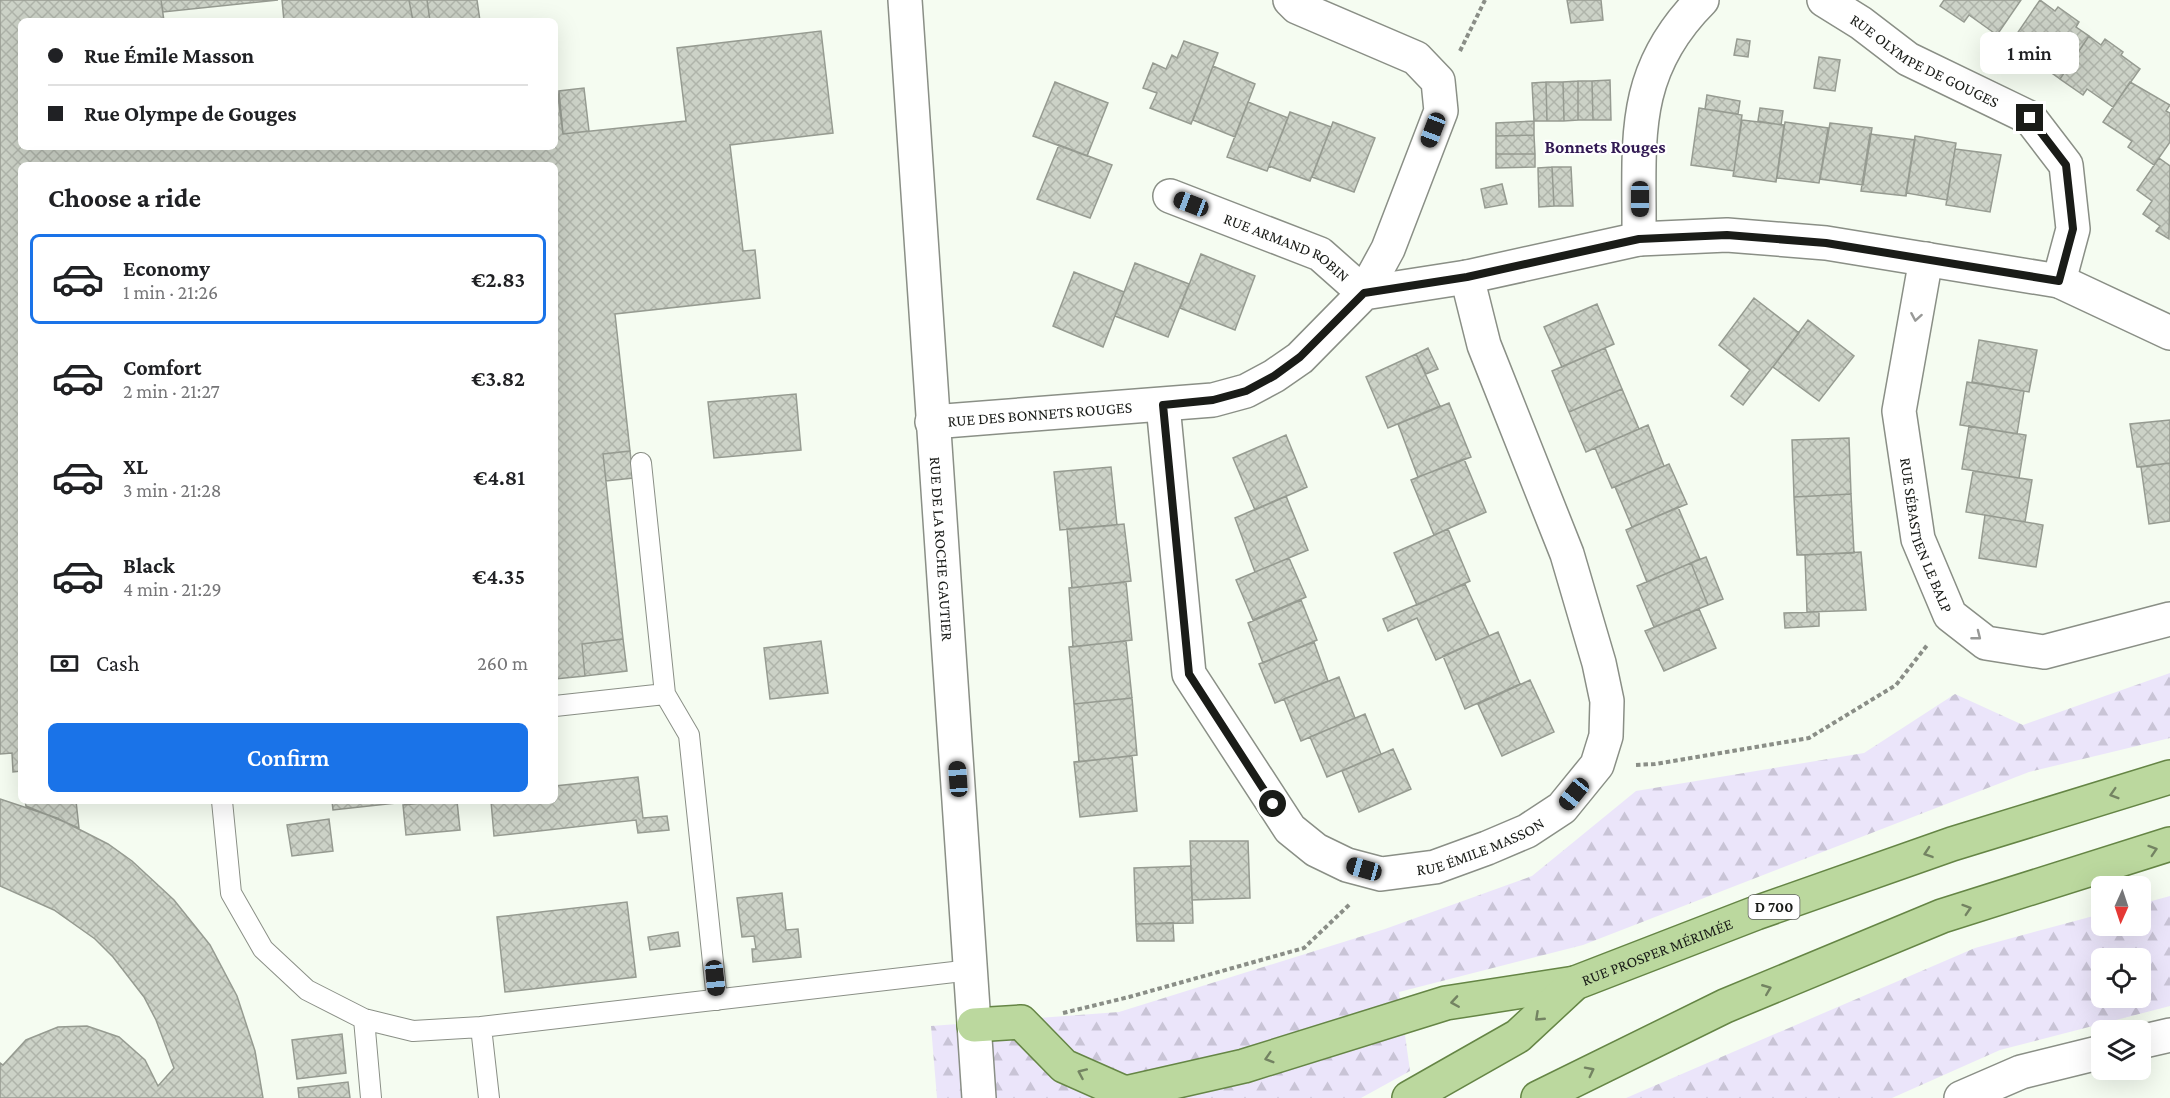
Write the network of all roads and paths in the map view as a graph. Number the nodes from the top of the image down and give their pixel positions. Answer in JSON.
{"nodes":[{"id":1,"x":905,"y":0,"type":"edge"},
{"id":2,"x":1290,"y":0,"type":"edge"},
{"id":3,"x":1485,"y":0,"type":"edge"},
{"id":4,"x":1702,"y":0,"type":"edge"},
{"id":5,"x":1824,"y":0,"type":"edge"},
{"id":6,"x":1863,"y":11,"type":"edge"},
{"id":7,"x":1438,"y":81,"type":"junction"},
{"id":8,"x":1170,"y":196,"type":"dead end"},
{"id":9,"x":1639,"y":239,"type":"junction"},
{"id":10,"x":1926,"y":259,"type":"junction"},
{"id":11,"x":1467,"y":277,"type":"junction"},
{"id":12,"x":2059,"y":281,"type":"junction"},
{"id":13,"x":1364,"y":293,"type":"junction"},
{"id":14,"x":2170,"y":333,"type":"edge"},
{"id":15,"x":1163,"y":405,"type":"junction"},
{"id":16,"x":932,"y":422,"type":"junction"},
{"id":17,"x":641,"y":463,"type":"dead end"},
{"id":18,"x":1950,"y":615,"type":"junction"},
{"id":19,"x":2170,"y":619,"type":"edge"},
{"id":20,"x":665,"y":694,"type":"junction"},
{"id":21,"x":558,"y":706,"type":"edge"},
{"id":22,"x":1597,"y":765,"type":"junction"},
{"id":23,"x":2170,"y":777,"type":"edge"},
{"id":24,"x":222,"y":804,"type":"edge"},
{"id":25,"x":2170,"y":844,"type":"edge"},
{"id":26,"x":1381,"y":874,"type":"junction"},
{"id":27,"x":971,"y":970,"type":"junction"},
{"id":28,"x":1575,"y":984,"type":"junction"},
{"id":29,"x":717,"y":1000,"type":"junction"},
{"id":30,"x":364,"y":1019,"type":"junction"},
{"id":31,"x":1021,"y":1022,"type":"junction"},
{"id":32,"x":974,"y":1025,"type":"junction"},
{"id":33,"x":481,"y":1027,"type":"junction"},
{"id":34,"x":2170,"y":1035,"type":"edge"},
{"id":35,"x":2151,"y":1039,"type":"edge"},
{"id":36,"x":2091,"y":1055,"type":"edge"},
{"id":37,"x":371,"y":1098,"type":"edge"},
{"id":38,"x":489,"y":1098,"type":"edge"},
{"id":39,"x":980,"y":1098,"type":"edge"},
{"id":40,"x":1409,"y":1098,"type":"edge"},
{"id":41,"x":1538,"y":1098,"type":"edge"},
{"id":42,"x":1961,"y":1098,"type":"edge"}],
"edges":[{"from":1,"to":16,"type":"street","name":"RUE DE LA ROCHE GAUTIER"},
{"from":2,"to":7,"type":"street"},
{"from":3,"to":7,"type":"path"},
{"from":4,"to":9,"type":"street"},
{"from":5,"to":6,"type":"street","name":"RUE OLYMPE DE GOUGES"},
{"from":6,"to":12,"type":"street","name":"RUE OLYMPE DE GOUGES"},
{"from":7,"to":13,"type":"street","name":"RUE DES BONNETS ROUGES"},
{"from":8,"to":13,"type":"street","name":"RUE ARMAND ROBIN"},
{"from":9,"to":10,"type":"street"},
{"from":9,"to":11,"type":"street"},
{"from":10,"to":12,"type":"street"},
{"from":10,"to":18,"type":"street","name":"RUE SÉBASTIEN LE BALP","one_way":true},
{"from":11,"to":13,"type":"street"},
{"from":11,"to":22,"type":"street","name":"RUE ÉMILE MASSON"},
{"from":12,"to":14,"type":"street"},
{"from":13,"to":15,"type":"street","name":"RUE DES BONNETS ROUGES"},
{"from":15,"to":16,"type":"street","name":"RUE DES BONNETS ROUGES"},
{"from":15,"to":26,"type":"street","name":"RUE ÉMILE MASSON"},
{"from":16,"to":27,"type":"street","name":"RUE DE LA ROCHE GAUTIER"},
{"from":17,"to":20,"type":"lane"},
{"from":18,"to":19,"type":"street","name":"RUE SÉBASTIEN LE BALP","one_way":true},
{"from":18,"to":22,"type":"path"},
{"from":20,"to":21,"type":"lane"},
{"from":20,"to":29,"type":"lane"},
{"from":22,"to":26,"type":"street","name":"RUE ÉMILE MASSON"},
{"from":23,"to":28,"type":"main road","name":"RUE PROSPER MÉRIMÉE","number":"D 700","one_way":true},
{"from":24,"to":30,"type":"lane"},
{"from":41,"to":25,"type":"main road","one_way":true},
{"from":26,"to":31,"type":"path"},
{"from":27,"to":29,"type":"lane"},
{"from":27,"to":32,"type":"street","name":"RUE DE LA ROCHE GAUTIER"},
{"from":28,"to":31,"type":"main road","one_way":true},
{"from":28,"to":40,"type":"main road","name":"RUE PROSPER MÉRIMÉE","number":"D 700","one_way":true},
{"from":29,"to":33,"type":"lane"},
{"from":30,"to":33,"type":"lane"},
{"from":30,"to":37,"type":"lane"},
{"from":31,"to":32,"type":"main road"},
{"from":32,"to":39,"type":"street","name":"RUE DE LA ROCHE GAUTIER"},
{"from":33,"to":38,"type":"lane"},
{"from":34,"to":35,"type":"street"},
{"from":36,"to":42,"type":"street"}]}
